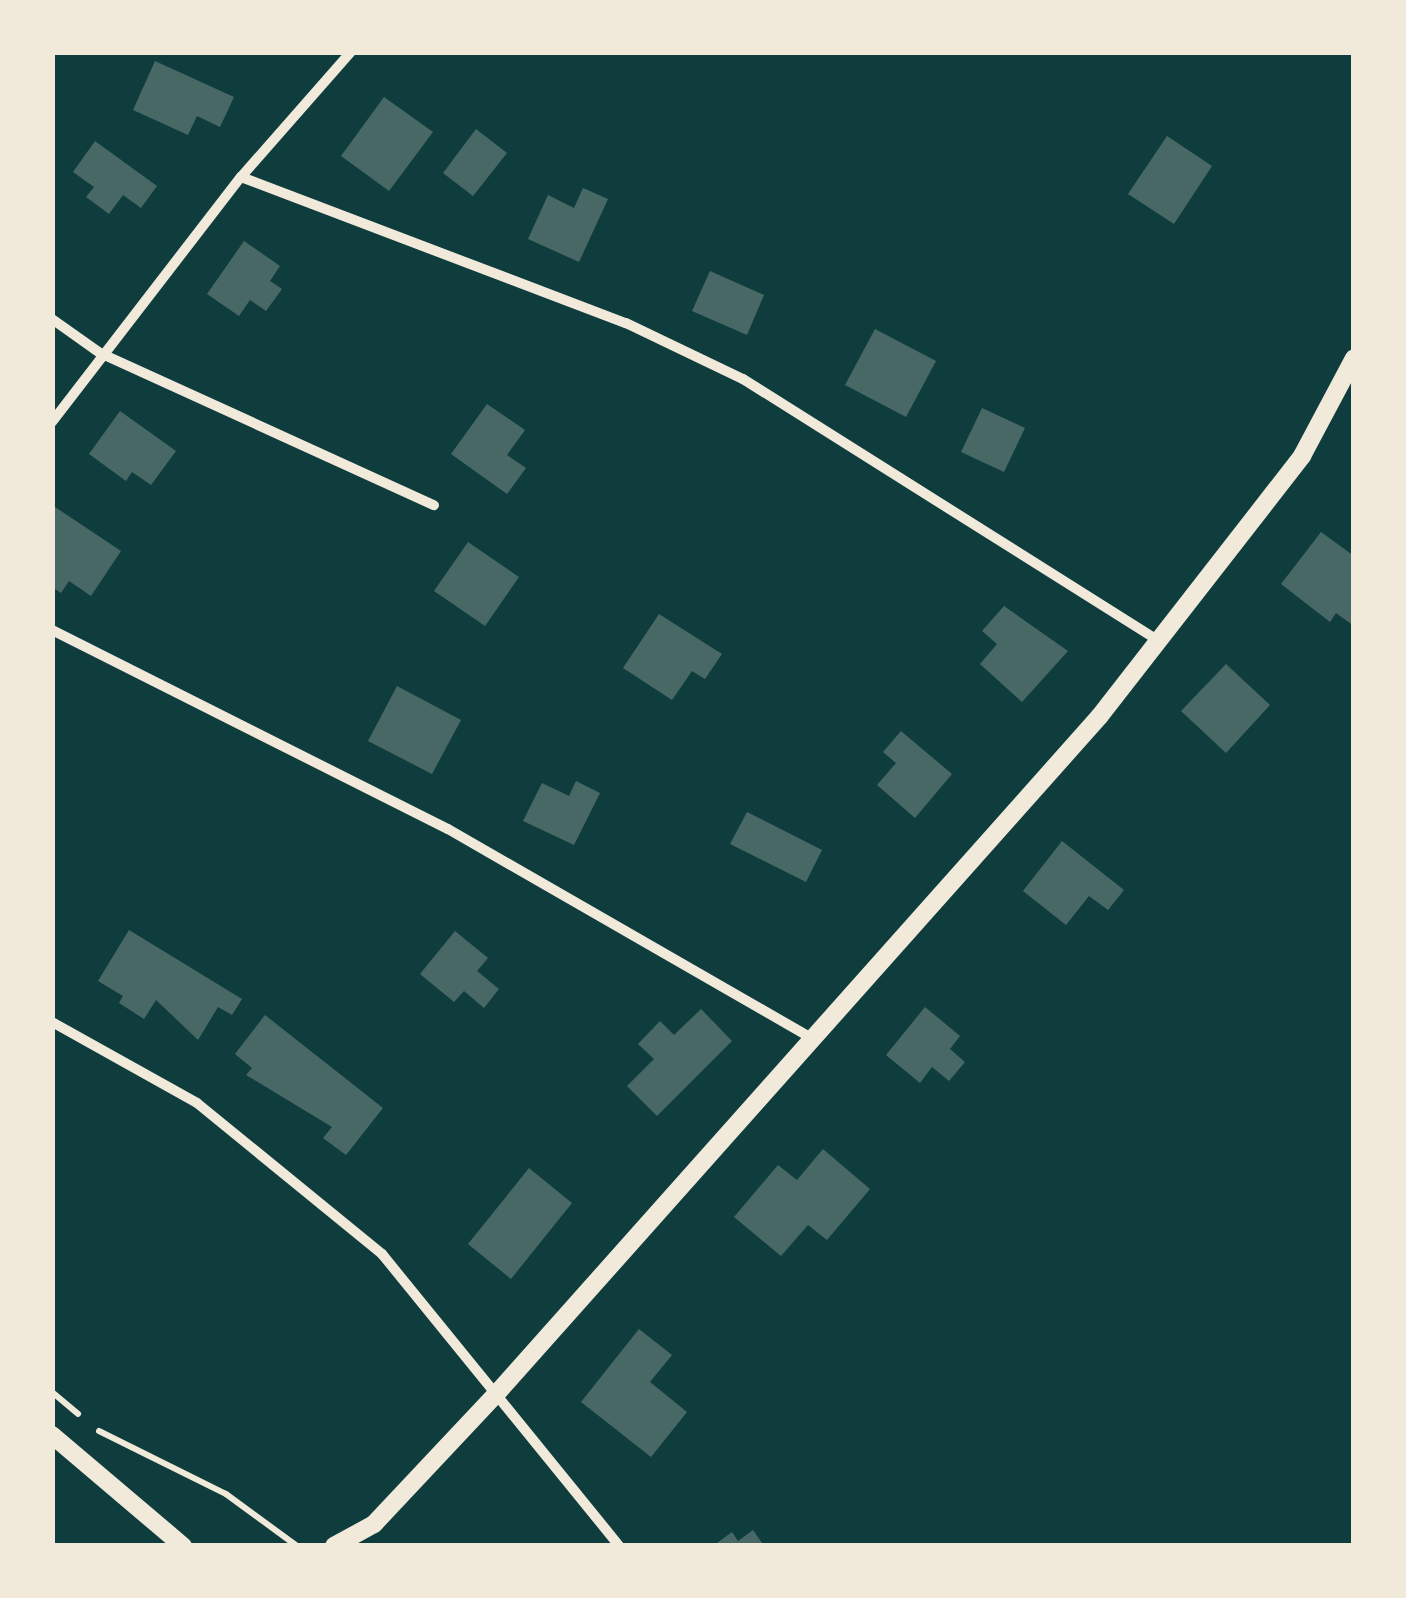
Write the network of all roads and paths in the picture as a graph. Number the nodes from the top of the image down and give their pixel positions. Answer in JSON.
{"nodes":[{"id":1,"x":351,"y":52,"type":"edge"},
{"id":2,"x":241,"y":177,"type":"junction"},
{"id":3,"x":52,"y":319,"type":"edge"},
{"id":4,"x":100,"y":353,"type":"junction"},
{"id":5,"x":1354,"y":358,"type":"edge"},
{"id":6,"x":52,"y":422,"type":"edge"},
{"id":7,"x":434,"y":506,"type":"dead end"},
{"id":8,"x":52,"y":630,"type":"edge"},
{"id":9,"x":1158,"y":640,"type":"junction"},
{"id":10,"x":52,"y":1022,"type":"edge"},
{"id":11,"x":812,"y":1038,"type":"junction"},
{"id":12,"x":498,"y":1392,"type":"junction"},
{"id":13,"x":52,"y":1435,"type":"edge"},
{"id":14,"x":120,"y":1449,"type":"dead end"},
{"id":15,"x":374,"y":1524,"type":"junction"},
{"id":16,"x":183,"y":1546,"type":"edge"},
{"id":17,"x":297,"y":1546,"type":"edge"},
{"id":18,"x":334,"y":1546,"type":"edge"},
{"id":19,"x":368,"y":1546,"type":"edge"},
{"id":20,"x":619,"y":1546,"type":"edge"}],
"edges":[{"from":1,"to":2,"type":"street"},
{"from":2,"to":4,"type":"street"},
{"from":2,"to":9,"type":"street"},
{"from":3,"to":4,"type":"street"},
{"from":4,"to":6,"type":"street"},
{"from":4,"to":7,"type":"street"},
{"from":5,"to":9,"type":"street"},
{"from":8,"to":11,"type":"street"},
{"from":9,"to":11,"type":"street"},
{"from":10,"to":12,"type":"street"},
{"from":11,"to":12,"type":"street"},
{"from":12,"to":15,"type":"street"},
{"from":12,"to":20,"type":"street"},
{"from":13,"to":16,"type":"street"},
{"from":14,"to":17,"type":"path"},
{"from":15,"to":18,"type":"street"},
{"from":15,"to":19,"type":"street"}]}
